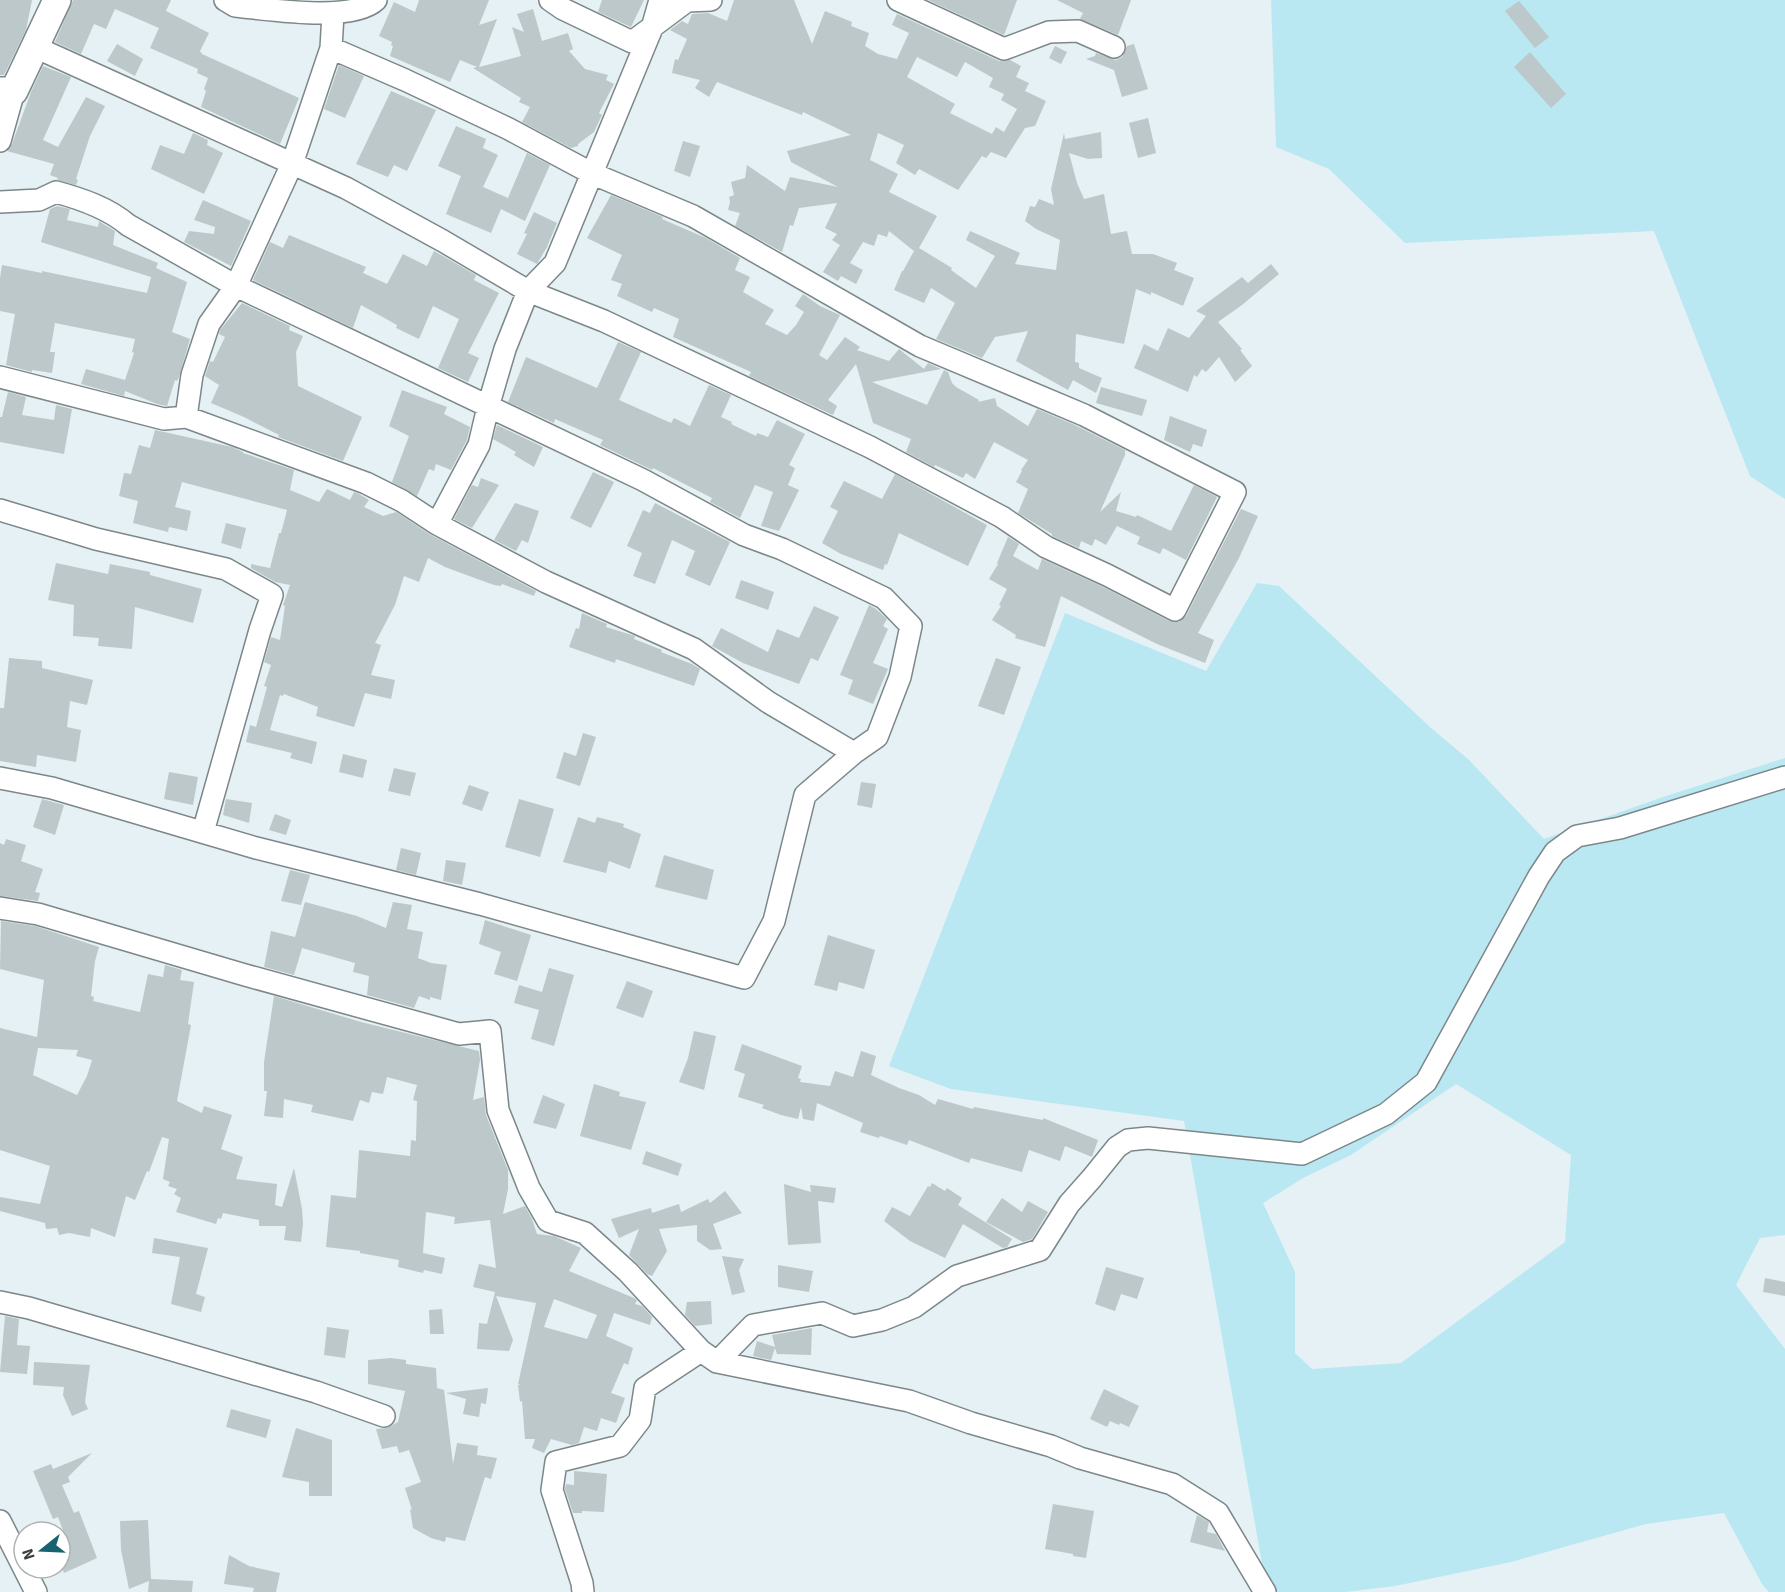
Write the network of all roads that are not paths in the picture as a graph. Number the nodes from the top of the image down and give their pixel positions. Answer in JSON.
{"nodes":[{"id":1,"x":57,"y":0,"type":"edge"},
{"id":2,"x":225,"y":0,"type":"edge"},
{"id":3,"x":376,"y":0,"type":"edge"},
{"id":4,"x":550,"y":0,"type":"edge"},
{"id":5,"x":660,"y":0,"type":"edge"},
{"id":6,"x":711,"y":0,"type":"edge"},
{"id":7,"x":898,"y":0,"type":"edge"},
{"id":8,"x":333,"y":14,"type":"junction"},
{"id":9,"x":652,"y":28,"type":"junction"},
{"id":10,"x":35,"y":47,"type":"junction"},
{"id":11,"x":1114,"y":47,"type":"dead end"},
{"id":12,"x":331,"y":48,"type":"junction"},
{"id":13,"x":7,"y":91,"type":"edge"},
{"id":14,"x":0,"y":141,"type":"edge"},
{"id":15,"x":291,"y":164,"type":"junction"},
{"id":16,"x":591,"y":173,"type":"junction"},
{"id":17,"x":0,"y":202,"type":"edge"},
{"id":18,"x":236,"y":286,"type":"junction"},
{"id":19,"x":528,"y":291,"type":"junction"},
{"id":20,"x":0,"y":377,"type":"edge"},
{"id":21,"x":488,"y":407,"type":"junction"},
{"id":22,"x":186,"y":417,"type":"junction"},
{"id":23,"x":0,"y":510,"type":"edge"},
{"id":24,"x":437,"y":524,"type":"junction"},
{"id":25,"x":854,"y":753,"type":"junction"},
{"id":26,"x":1785,"y":777,"type":"edge"},
{"id":27,"x":0,"y":778,"type":"edge"},
{"id":28,"x":203,"y":832,"type":"junction"},
{"id":29,"x":0,"y":908,"type":"edge"},
{"id":30,"x":0,"y":1302,"type":"edge"},
{"id":31,"x":709,"y":1356,"type":"junction"},
{"id":32,"x":384,"y":1416,"type":"dead end"},
{"id":33,"x":0,"y":1521,"type":"edge"},
{"id":34,"x":36,"y":1592,"type":"edge"},
{"id":35,"x":584,"y":1592,"type":"edge"},
{"id":36,"x":1265,"y":1592,"type":"edge"}],
"edges":[{"from":1,"to":10,"type":"main road"},
{"from":2,"to":8,"type":"street"},
{"from":3,"to":8,"type":"street"},
{"from":4,"to":9,"type":"street"},
{"from":5,"to":9,"type":"street"},
{"from":6,"to":9,"type":"street"},
{"from":7,"to":11,"type":"street"},
{"from":8,"to":12,"type":"street"},
{"from":9,"to":16,"type":"street"},
{"from":10,"to":13,"type":"main road"},
{"from":10,"to":15,"type":"street"},
{"from":12,"to":15,"type":"street"},
{"from":12,"to":16,"type":"street"},
{"from":13,"to":14,"type":"street"},
{"from":15,"to":18,"type":"street"},
{"from":15,"to":19,"type":"street"},
{"from":16,"to":19,"type":"street"},
{"from":16,"to":19,"type":"street"},
{"from":17,"to":18,"type":"street"},
{"from":18,"to":21,"type":"street"},
{"from":18,"to":22,"type":"street"},
{"from":19,"to":21,"type":"street"},
{"from":20,"to":22,"type":"street"},
{"from":21,"to":24,"type":"street"},
{"from":21,"to":25,"type":"street"},
{"from":22,"to":24,"type":"street"},
{"from":23,"to":28,"type":"street"},
{"from":24,"to":25,"type":"street"},
{"from":25,"to":28,"type":"street"},
{"from":26,"to":31,"type":"street"},
{"from":27,"to":28,"type":"street"},
{"from":29,"to":31,"type":"street"},
{"from":30,"to":32,"type":"street"},
{"from":31,"to":35,"type":"street"},
{"from":31,"to":36,"type":"street"},
{"from":33,"to":34,"type":"street"}]}
